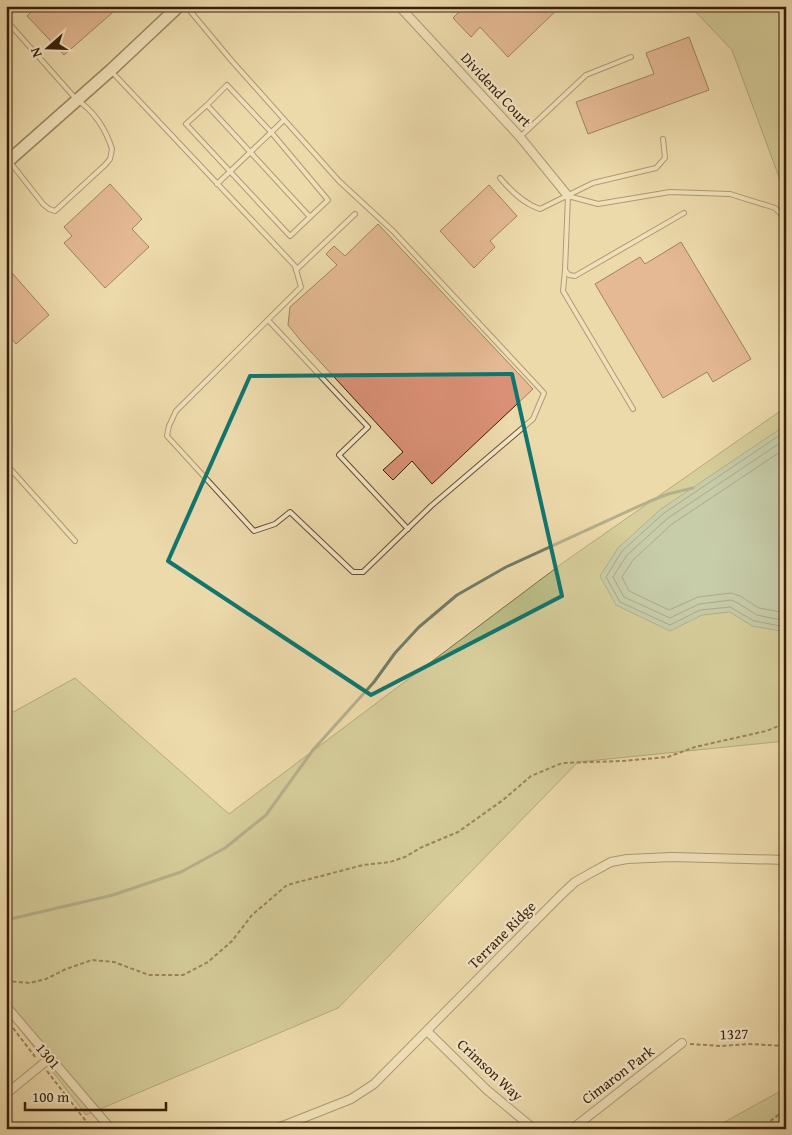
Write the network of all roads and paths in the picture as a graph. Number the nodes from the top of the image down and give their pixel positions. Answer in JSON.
{"nodes":[{"id":1,"x":179,"y":6,"type":"edge"},
{"id":2,"x":186,"y":6,"type":"edge"},
{"id":3,"x":399,"y":6,"type":"edge"},
{"id":4,"x":413,"y":6,"type":"edge"},
{"id":5,"x":406,"y":13,"type":"junction"},
{"id":6,"x":6,"y":20,"type":"edge"},
{"id":7,"x":631,"y":57,"type":"dead end"},
{"id":8,"x":111,"y":70,"type":"junction"},
{"id":9,"x":76,"y":99,"type":"junction"},
{"id":10,"x":207,"y":105,"type":"junction"},
{"id":11,"x":284,"y":120,"type":"junction"},
{"id":12,"x":271,"y":132,"type":"junction"},
{"id":13,"x":520,"y":137,"type":"junction"},
{"id":14,"x":663,"y":139,"type":"dead end"},
{"id":15,"x":251,"y":151,"type":"junction"},
{"id":16,"x":7,"y":162,"type":"edge"},
{"id":17,"x":230,"y":171,"type":"junction"},
{"id":18,"x":500,"y":178,"type":"dead end"},
{"id":19,"x":217,"y":184,"type":"junction"},
{"id":20,"x":568,"y":196,"type":"junction"},
{"id":21,"x":684,"y":213,"type":"dead end"},
{"id":22,"x":355,"y":214,"type":"dead end"},
{"id":23,"x":310,"y":217,"type":"junction"},
{"id":24,"x":786,"y":219,"type":"edge"},
{"id":25,"x":296,"y":270,"type":"junction"},
{"id":26,"x":565,"y":270,"type":"junction"},
{"id":27,"x":268,"y":320,"type":"junction"},
{"id":28,"x":633,"y":409,"type":"dead end"},
{"id":29,"x":6,"y":464,"type":"edge"},
{"id":30,"x":408,"y":529,"type":"junction"},
{"id":31,"x":75,"y":541,"type":"dead end"},
{"id":32,"x":786,"y":723,"type":"edge"},
{"id":33,"x":786,"y":860,"type":"edge"},
{"id":34,"x":6,"y":981,"type":"edge"},
{"id":35,"x":6,"y":1006,"type":"edge"},
{"id":36,"x":12,"y":1027,"type":"dead end"},
{"id":37,"x":428,"y":1031,"type":"junction"},
{"id":38,"x":682,"y":1043,"type":"joint"},
{"id":39,"x":786,"y":1046,"type":"edge"},
{"id":40,"x":50,"y":1058,"type":"junction"},
{"id":41,"x":42,"y":1064,"type":"junction"},
{"id":42,"x":6,"y":1094,"type":"edge"},
{"id":43,"x":786,"y":1109,"type":"edge"},
{"id":44,"x":92,"y":1129,"type":"edge"},
{"id":45,"x":111,"y":1129,"type":"edge"},
{"id":46,"x":275,"y":1129,"type":"edge"},
{"id":47,"x":534,"y":1129,"type":"edge"},
{"id":48,"x":572,"y":1129,"type":"edge"},
{"id":49,"x":760,"y":1129,"type":"edge"}],
"edges":[{"from":1,"to":8,"type":"street"},
{"from":2,"to":11,"type":"lane"},
{"from":3,"to":5,"type":"street","name":"Dividend Court"},
{"from":4,"to":5,"type":"lane"},
{"from":5,"to":13,"type":"street","name":"Dividend Court"},
{"from":6,"to":9,"type":"lane"},
{"from":7,"to":13,"type":"lane"},
{"from":8,"to":9,"type":"street"},
{"from":8,"to":19,"type":"lane"},
{"from":9,"to":16,"type":"street"},
{"from":9,"to":16,"type":"lane"},
{"from":10,"to":12,"type":"lane"},
{"from":10,"to":15,"type":"lane"},
{"from":10,"to":17,"type":"lane"},
{"from":11,"to":12,"type":"lane"},
{"from":11,"to":30,"type":"lane"},
{"from":12,"to":15,"type":"lane"},
{"from":12,"to":23,"type":"lane"},
{"from":13,"to":20,"type":"street","name":"Dividend Court"},
{"from":14,"to":20,"type":"lane"},
{"from":15,"to":17,"type":"lane"},
{"from":15,"to":23,"type":"lane"},
{"from":17,"to":19,"type":"lane"},
{"from":17,"to":23,"type":"lane"},
{"from":18,"to":20,"type":"lane"},
{"from":19,"to":25,"type":"lane"},
{"from":20,"to":24,"type":"lane"},
{"from":20,"to":26,"type":"lane"},
{"from":21,"to":26,"type":"lane"},
{"from":22,"to":25,"type":"lane"},
{"from":25,"to":27,"type":"lane"},
{"from":26,"to":28,"type":"lane"},
{"from":27,"to":30,"type":"lane"},
{"from":27,"to":30,"type":"lane"},
{"from":29,"to":31,"type":"lane"},
{"from":32,"to":34,"type":"path"},
{"from":33,"to":37,"type":"street","name":"Terrane Ridge"},
{"from":35,"to":40,"type":"street"},
{"from":36,"to":41,"type":"path","name":"1301"},
{"from":37,"to":46,"type":"street","name":"Terrane Ridge"},
{"from":37,"to":47,"type":"street","name":"Crimson Way"},
{"from":38,"to":39,"type":"path","name":"1327"},
{"from":38,"to":48,"type":"street","name":"Cimaron Park"},
{"from":40,"to":41,"type":"street"},
{"from":40,"to":45,"type":"street"},
{"from":41,"to":42,"type":"street"},
{"from":41,"to":44,"type":"path","name":"1301"},
{"from":43,"to":49,"type":"path"}]}
